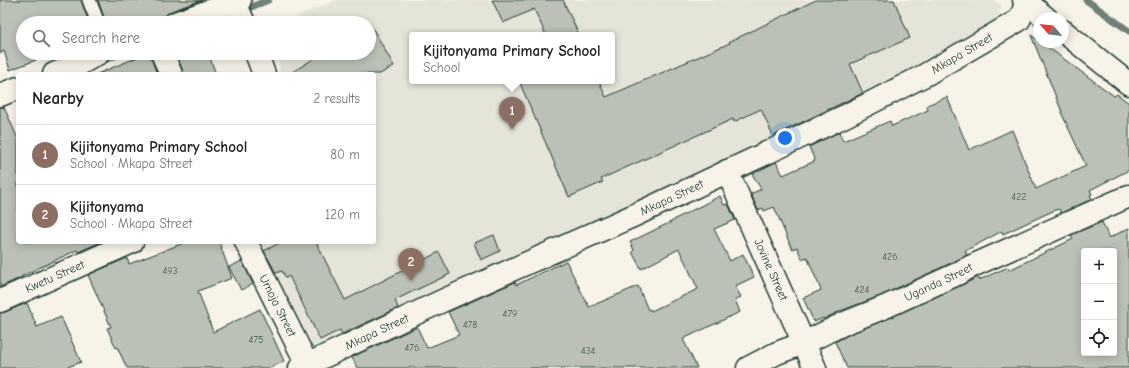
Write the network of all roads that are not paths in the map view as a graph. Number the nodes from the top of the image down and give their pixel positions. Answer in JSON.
{"nodes":[{"id":1,"x":89,"y":0,"type":"edge"},
{"id":2,"x":237,"y":1,"type":"edge"},
{"id":3,"x":1027,"y":1,"type":"edge"},
{"id":4,"x":1039,"y":12,"type":"edge"},
{"id":5,"x":95,"y":16,"type":"edge"},
{"id":6,"x":194,"y":16,"type":"edge"},
{"id":7,"x":242,"y":16,"type":"edge"},
{"id":8,"x":1069,"y":36,"type":"edge"},
{"id":9,"x":87,"y":60,"type":"edge"},
{"id":10,"x":165,"y":60,"type":"edge"},
{"id":11,"x":259,"y":60,"type":"edge"},
{"id":12,"x":59,"y":72,"type":"edge"},
{"id":13,"x":170,"y":72,"type":"edge"},
{"id":14,"x":263,"y":72,"type":"edge"},
{"id":15,"x":1129,"y":84,"type":"edge"},
{"id":16,"x":16,"y":89,"type":"edge"},
{"id":17,"x":0,"y":95,"type":"edge"},
{"id":18,"x":727,"y":171,"type":"junction"},
{"id":19,"x":1129,"y":196,"type":"edge"},
{"id":20,"x":128,"y":244,"type":"edge"},
{"id":21,"x":247,"y":244,"type":"edge"},
{"id":22,"x":0,"y":301,"type":"edge"},
{"id":23,"x":804,"y":343,"type":"junction"},
{"id":24,"x":305,"y":367,"type":"edge"},
{"id":25,"x":748,"y":368,"type":"edge"},
{"id":26,"x":815,"y":368,"type":"edge"}],
"edges":[{"from":1,"to":5,"type":"lane"},
{"from":2,"to":6,"type":"street"},
{"from":2,"to":7,"type":"street"},
{"from":3,"to":4,"type":"street"},
{"from":3,"to":18,"type":"street","name":"Mkapa Street"},
{"from":8,"to":15,"type":"street"},
{"from":9,"to":12,"type":"street"},
{"from":10,"to":13,"type":"street"},
{"from":11,"to":14,"type":"street"},
{"from":16,"to":17,"type":"street"},
{"from":18,"to":23,"type":"street","name":"Jovine Street"},
{"from":18,"to":24,"type":"street","name":"Mkapa Street"},
{"from":19,"to":23,"type":"street","name":"Uganda Street"},
{"from":20,"to":22,"type":"street","name":"Kwetu Street"},
{"from":21,"to":24,"type":"street","name":"Umoja Street"},
{"from":23,"to":25,"type":"street","name":"Uganda Street"},
{"from":23,"to":26,"type":"street","name":"Jovine Street"}]}
